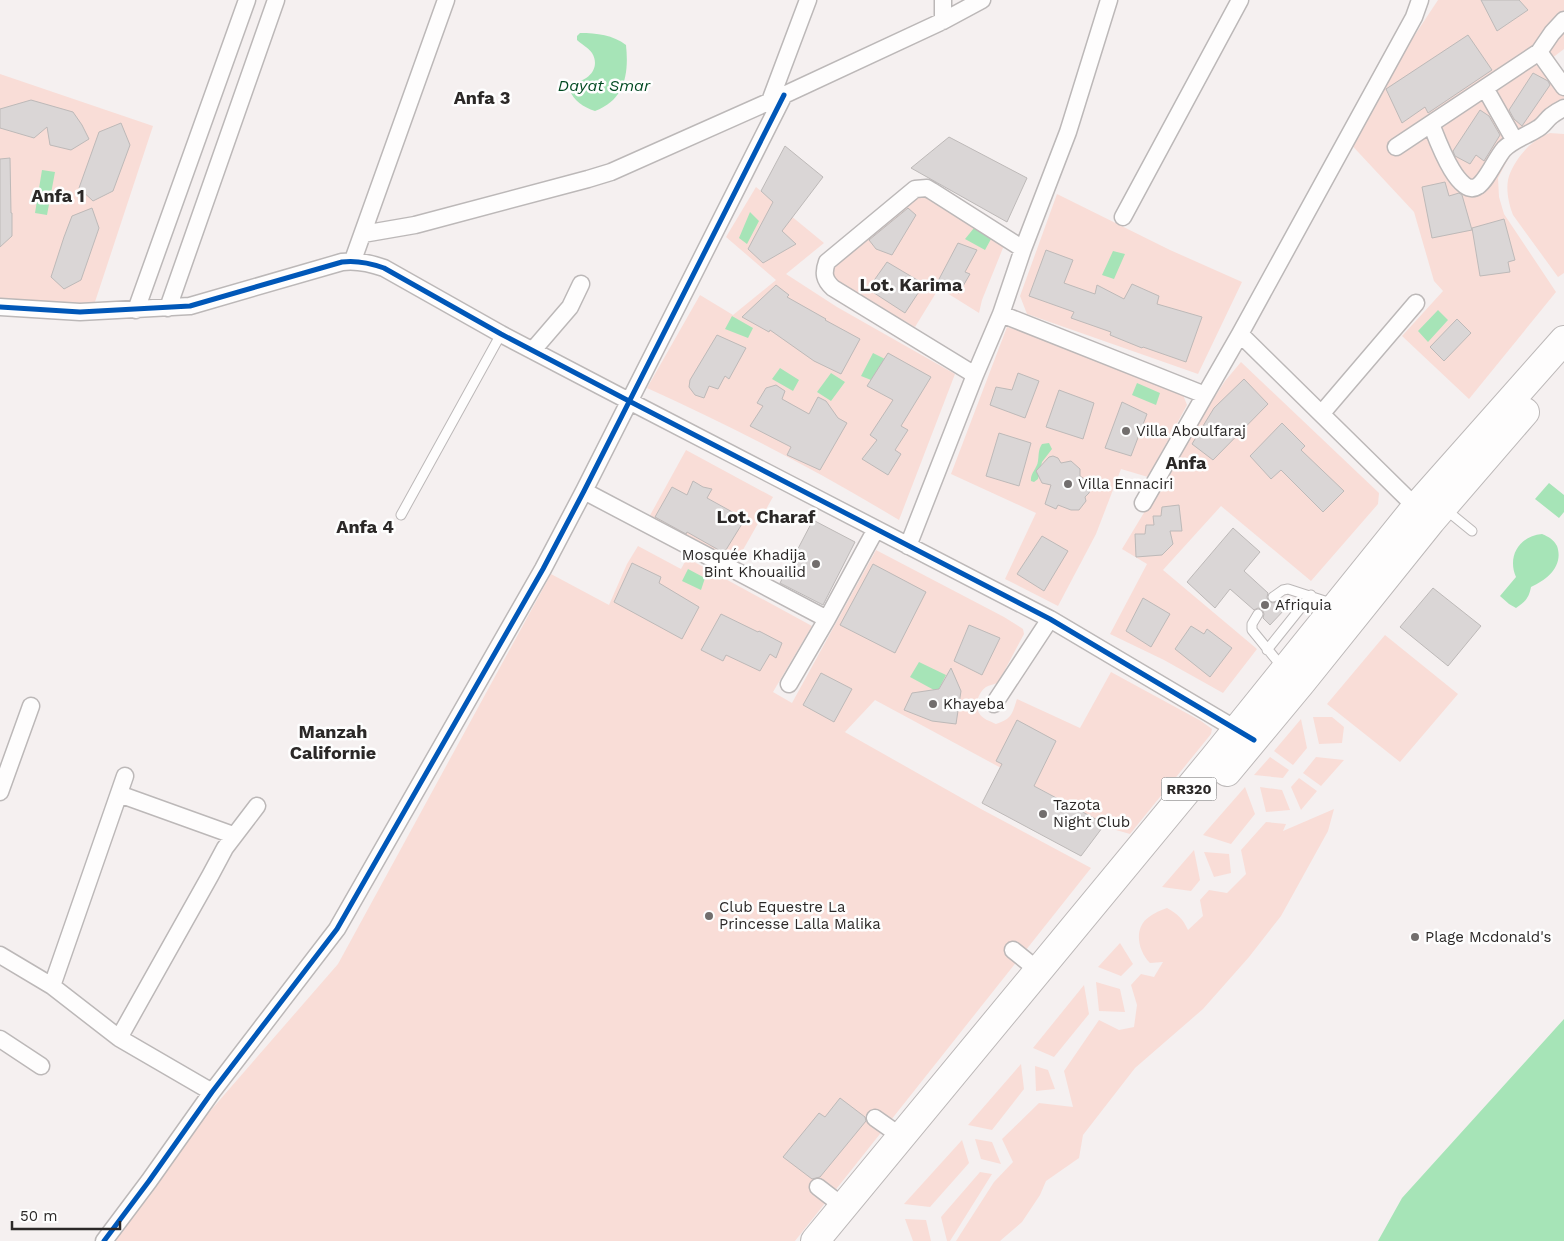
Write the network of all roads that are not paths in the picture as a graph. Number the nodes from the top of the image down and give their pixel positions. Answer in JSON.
{"nodes":[{"id":1,"x":247,"y":0,"type":"edge"},
{"id":2,"x":276,"y":0,"type":"edge"},
{"id":3,"x":446,"y":0,"type":"edge"},
{"id":4,"x":808,"y":0,"type":"edge"},
{"id":5,"x":943,"y":0,"type":"edge"},
{"id":6,"x":982,"y":0,"type":"edge"},
{"id":7,"x":1109,"y":0,"type":"edge"},
{"id":8,"x":1240,"y":0,"type":"edge"},
{"id":9,"x":1420,"y":0,"type":"edge"},
{"id":10,"x":1564,"y":20,"type":"edge"},
{"id":11,"x":943,"y":21,"type":"junction"},
{"id":12,"x":1539,"y":52,"type":"junction"},
{"id":13,"x":1564,"y":87,"type":"edge"},
{"id":14,"x":1485,"y":88,"type":"junction"},
{"id":15,"x":777,"y":98,"type":"junction"},
{"id":16,"x":1564,"y":108,"type":"edge"},
{"id":17,"x":1431,"y":124,"type":"junction"},
{"id":18,"x":1515,"y":141,"type":"junction"},
{"id":19,"x":1396,"y":147,"type":"dead end"},
{"id":20,"x":1123,"y":217,"type":"dead end"},
{"id":21,"x":363,"y":234,"type":"junction"},
{"id":22,"x":1023,"y":248,"type":"junction"},
{"id":23,"x":353,"y":260,"type":"junction"},
{"id":24,"x":581,"y":284,"type":"dead end"},
{"id":25,"x":1416,"y":303,"type":"dead end"},
{"id":26,"x":0,"y":307,"type":"edge"},
{"id":27,"x":168,"y":308,"type":"junction"},
{"id":28,"x":136,"y":310,"type":"junction"},
{"id":29,"x":1001,"y":314,"type":"junction"},
{"id":30,"x":501,"y":334,"type":"junction"},
{"id":31,"x":1240,"y":334,"type":"junction"},
{"id":32,"x":1564,"y":340,"type":"edge"},
{"id":33,"x":533,"y":350,"type":"junction"},
{"id":34,"x":1564,"y":367,"type":"edge"},
{"id":35,"x":975,"y":375,"type":"junction"},
{"id":36,"x":1205,"y":395,"type":"junction"},
{"id":37,"x":628,"y":401,"type":"junction"},
{"id":38,"x":1322,"y":413,"type":"junction"},
{"id":39,"x":584,"y":491,"type":"junction"},
{"id":40,"x":1143,"y":503,"type":"dead end"},
{"id":41,"x":1430,"y":512,"type":"junction"},
{"id":42,"x":401,"y":515,"type":"dead end"},
{"id":43,"x":876,"y":529,"type":"junction"},
{"id":44,"x":1472,"y":531,"type":"dead end"},
{"id":45,"x":908,"y":546,"type":"junction"},
{"id":46,"x":1311,"y":595,"type":"junction"},
{"id":47,"x":1273,"y":597,"type":"dead end"},
{"id":48,"x":1346,"y":611,"type":"junction"},
{"id":49,"x":1258,"y":614,"type":"dead end"},
{"id":50,"x":827,"y":619,"type":"junction"},
{"id":51,"x":1050,"y":619,"type":"junction"},
{"id":52,"x":1267,"y":650,"type":"junction"},
{"id":53,"x":1293,"y":677,"type":"junction"},
{"id":54,"x":789,"y":684,"type":"dead end"},
{"id":55,"x":994,"y":704,"type":"dead end"},
{"id":56,"x":31,"y":706,"type":"dead end"},
{"id":57,"x":1245,"y":735,"type":"junction"},
{"id":58,"x":125,"y":776,"type":"dead end"},
{"id":59,"x":0,"y":792,"type":"edge"},
{"id":60,"x":119,"y":794,"type":"junction"},
{"id":61,"x":257,"y":806,"type":"dead end"},
{"id":62,"x":233,"y":835,"type":"junction"},
{"id":63,"x":1074,"y":944,"type":"junction"},
{"id":64,"x":1013,"y":950,"type":"dead end"},
{"id":65,"x":0,"y":955,"type":"edge"},
{"id":66,"x":1039,"y":971,"type":"junction"},
{"id":67,"x":52,"y":986,"type":"junction"},
{"id":68,"x":119,"y":1038,"type":"junction"},
{"id":69,"x":0,"y":1039,"type":"edge"},
{"id":70,"x":41,"y":1066,"type":"dead end"},
{"id":71,"x":212,"y":1092,"type":"junction"},
{"id":72,"x":875,"y":1118,"type":"dead end"},
{"id":73,"x":902,"y":1137,"type":"junction"},
{"id":74,"x":818,"y":1188,"type":"dead end"},
{"id":75,"x":844,"y":1207,"type":"junction"},
{"id":76,"x":104,"y":1241,"type":"edge"},
{"id":77,"x":815,"y":1241,"type":"edge"},
{"id":78,"x":839,"y":1241,"type":"edge"}],
"edges":[{"from":1,"to":28,"type":"street"},
{"from":2,"to":27,"type":"street"},
{"from":3,"to":21,"type":"street"},
{"from":4,"to":15,"type":"street"},
{"from":5,"to":11,"type":"street"},
{"from":6,"to":11,"type":"street"},
{"from":7,"to":22,"type":"street"},
{"from":8,"to":20,"type":"street"},
{"from":9,"to":31,"type":"street"},
{"from":10,"to":12,"type":"street"},
{"from":11,"to":15,"type":"street"},
{"from":12,"to":13,"type":"street"},
{"from":12,"to":14,"type":"street"},
{"from":14,"to":17,"type":"street"},
{"from":14,"to":18,"type":"street"},
{"from":15,"to":21,"type":"street"},
{"from":15,"to":37,"type":"street"},
{"from":16,"to":18,"type":"street"},
{"from":17,"to":18,"type":"street"},
{"from":17,"to":19,"type":"street"},
{"from":21,"to":23,"type":"street"},
{"from":22,"to":29,"type":"street"},
{"from":22,"to":35,"type":"street"},
{"from":23,"to":27,"type":"street"},
{"from":23,"to":30,"type":"street"},
{"from":24,"to":33,"type":"street"},
{"from":25,"to":38,"type":"street"},
{"from":26,"to":28,"type":"street"},
{"from":27,"to":28,"type":"street"},
{"from":29,"to":35,"type":"street"},
{"from":29,"to":36,"type":"street"},
{"from":30,"to":33,"type":"street"},
{"from":30,"to":42,"type":"lane"},
{"from":31,"to":36,"type":"street"},
{"from":31,"to":38,"type":"street"},
{"from":32,"to":41,"type":"highway","number":"RR320"},
{"from":33,"to":37,"type":"street"},
{"from":34,"to":41,"type":"highway","number":"RR320"},
{"from":35,"to":45,"type":"street"},
{"from":36,"to":40,"type":"street"},
{"from":37,"to":39,"type":"street"},
{"from":37,"to":43,"type":"street"},
{"from":38,"to":41,"type":"street"},
{"from":39,"to":50,"type":"street"},
{"from":39,"to":71,"type":"street"},
{"from":41,"to":44,"type":"lane"},
{"from":41,"to":48,"type":"highway","number":"RR320"},
{"from":43,"to":45,"type":"street"},
{"from":43,"to":50,"type":"street"},
{"from":45,"to":51,"type":"street"},
{"from":46,"to":47,"type":"lane"},
{"from":46,"to":48,"type":"lane"},
{"from":46,"to":52,"type":"lane"},
{"from":48,"to":53,"type":"highway","number":"RR320"},
{"from":49,"to":52,"type":"lane"},
{"from":50,"to":54,"type":"street"},
{"from":51,"to":55,"type":"street"},
{"from":51,"to":57,"type":"street"},
{"from":52,"to":53,"type":"lane"},
{"from":53,"to":57,"type":"highway","number":"RR320"},
{"from":56,"to":59,"type":"street"},
{"from":57,"to":63,"type":"highway","number":"RR320"},
{"from":58,"to":60,"type":"street"},
{"from":60,"to":62,"type":"street"},
{"from":60,"to":67,"type":"street"},
{"from":61,"to":62,"type":"street"},
{"from":62,"to":68,"type":"street"},
{"from":63,"to":66,"type":"highway","number":"RR320"},
{"from":63,"to":78,"type":"highway","number":"RR320"},
{"from":64,"to":66,"type":"street"},
{"from":65,"to":67,"type":"street"},
{"from":66,"to":73,"type":"highway","number":"RR320"},
{"from":67,"to":68,"type":"street"},
{"from":68,"to":71,"type":"street"},
{"from":69,"to":70,"type":"street"},
{"from":71,"to":76,"type":"street"},
{"from":72,"to":73,"type":"street"},
{"from":73,"to":75,"type":"highway","number":"RR320"},
{"from":74,"to":75,"type":"street"},
{"from":75,"to":77,"type":"highway","number":"RR320"}]}
